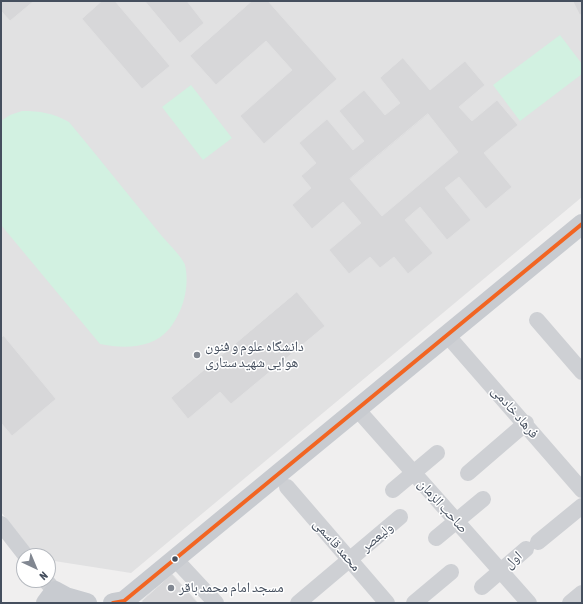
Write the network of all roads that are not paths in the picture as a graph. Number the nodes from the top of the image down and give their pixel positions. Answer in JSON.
{"nodes":[{"id":1,"x":582,"y":224,"type":"edge"},
{"id":2,"x":537,"y":320,"type":"dead end"},
{"id":3,"x":447,"y":335,"type":"junction"},
{"id":4,"x":581,"y":369,"type":"edge"},
{"id":5,"x":357,"y":409,"type":"junction"},
{"id":6,"x":526,"y":423,"type":"junction"},
{"id":7,"x":437,"y":453,"type":"dead end"},
{"id":8,"x":413,"y":472,"type":"junction"},
{"id":9,"x":468,"y":473,"type":"dead end"},
{"id":10,"x":287,"y":487,"type":"dead end"},
{"id":11,"x":393,"y":490,"type":"dead end"},
{"id":12,"x":582,"y":490,"type":"edge"},
{"id":13,"x":483,"y":499,"type":"dead end"},
{"id":14,"x":582,"y":506,"type":"edge"},
{"id":15,"x":400,"y":517,"type":"dead end"},
{"id":16,"x":456,"y":521,"type":"junction"},
{"id":17,"x":3,"y":531,"type":"edge"},
{"id":18,"x":436,"y":538,"type":"dead end"},
{"id":19,"x":19,"y":548,"type":"edge"},
{"id":20,"x":175,"y":559,"type":"junction"},
{"id":21,"x":350,"y":560,"type":"junction"},
{"id":22,"x":451,"y":572,"type":"dead end"},
{"id":23,"x":501,"y":572,"type":"junction"},
{"id":24,"x":482,"y":588,"type":"dead end"},
{"id":25,"x":582,"y":593,"type":"edge"},
{"id":26,"x":120,"y":602,"type":"edge"},
{"id":27,"x":216,"y":603,"type":"edge"},
{"id":28,"x":298,"y":603,"type":"edge"},
{"id":29,"x":387,"y":603,"type":"edge"},
{"id":30,"x":414,"y":603,"type":"edge"},
{"id":31,"x":529,"y":603,"type":"edge"},
{"id":32,"x":570,"y":603,"type":"edge"}],
"edges":[{"from":1,"to":3,"type":"main road"},
{"from":2,"to":4,"type":"street"},
{"from":3,"to":5,"type":"main road"},
{"from":3,"to":6,"type":"street","name":"فرهاد خادمی"},
{"from":5,"to":8,"type":"street","name":"صاحب الزمان"},
{"from":5,"to":20,"type":"main road"},
{"from":6,"to":9,"type":"street"},
{"from":6,"to":12,"type":"street","name":"فرهاد خادمی"},
{"from":7,"to":8,"type":"street"},
{"from":8,"to":11,"type":"street"},
{"from":8,"to":16,"type":"street","name":"صاحب الزمان"},
{"from":10,"to":21,"type":"street","name":"محمد قاسمی"},
{"from":13,"to":16,"type":"street"},
{"from":14,"to":23,"type":"street","name":"اول"},
{"from":15,"to":21,"type":"street","name":"ولیعصر"},
{"from":16,"to":18,"type":"street"},
{"from":16,"to":23,"type":"street","name":"صاحب الزمان"},
{"from":17,"to":19,"type":"street"},
{"from":20,"to":26,"type":"main road"},
{"from":20,"to":27,"type":"street"},
{"from":21,"to":28,"type":"street","name":"ولیعصر"},
{"from":21,"to":29,"type":"street","name":"محمد قاسمی"},
{"from":22,"to":30,"type":"street"},
{"from":23,"to":24,"type":"street","name":"اول"},
{"from":23,"to":31,"type":"street","name":"صاحب الزمان"},
{"from":25,"to":32,"type":"street"}]}
